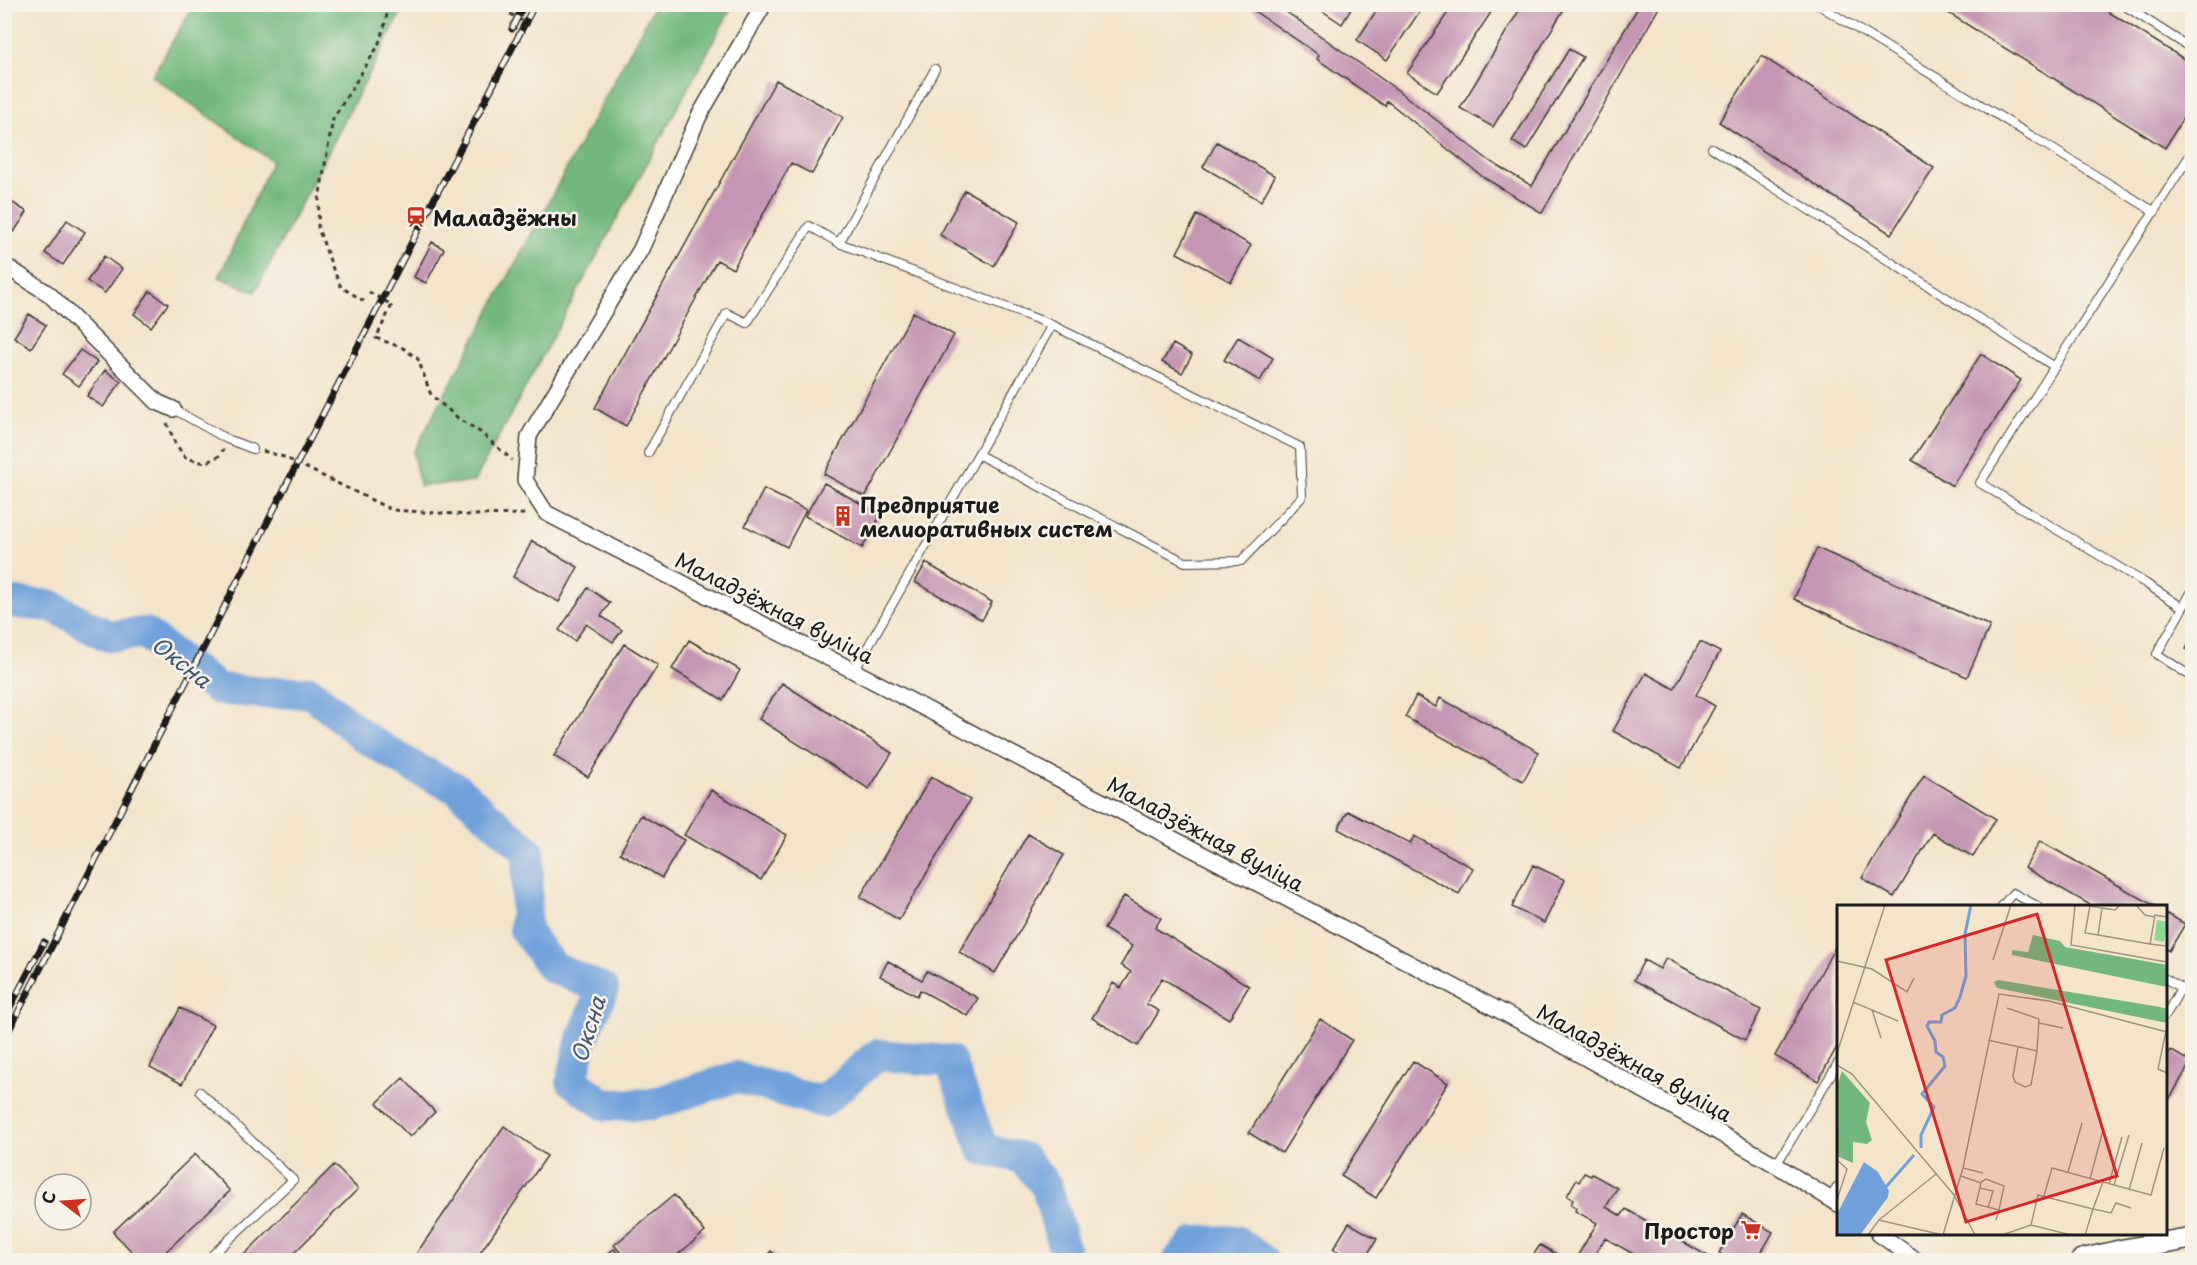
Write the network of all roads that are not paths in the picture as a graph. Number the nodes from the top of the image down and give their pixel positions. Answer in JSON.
{"nodes":[{"id":1,"x":764,"y":4,"type":"edge"},
{"id":2,"x":1817,"y":4,"type":"edge"},
{"id":3,"x":2122,"y":4,"type":"edge"},
{"id":4,"x":2193,"y":50,"type":"edge"},
{"id":5,"x":935,"y":69,"type":"dead end"},
{"id":6,"x":1712,"y":148,"type":"dead end"},
{"id":7,"x":2193,"y":152,"type":"edge"},
{"id":8,"x":2155,"y":212,"type":"junction"},
{"id":9,"x":839,"y":243,"type":"junction"},
{"id":10,"x":4,"y":265,"type":"edge"},
{"id":11,"x":1052,"y":325,"type":"junction"},
{"id":12,"x":2055,"y":367,"type":"junction"},
{"id":13,"x":173,"y":409,"type":"joint"},
{"id":14,"x":253,"y":449,"type":"road end"},
{"id":15,"x":648,"y":453,"type":"dead end"},
{"id":16,"x":979,"y":455,"type":"junction"},
{"id":17,"x":2193,"y":591,"type":"edge"},
{"id":18,"x":2182,"y":607,"type":"junction"},
{"id":19,"x":854,"y":671,"type":"junction"},
{"id":20,"x":2193,"y":677,"type":"edge"},
{"id":21,"x":2003,"y":905,"type":"edge"},
{"id":22,"x":2035,"y":905,"type":"edge"},
{"id":23,"x":2167,"y":981,"type":"edge"},
{"id":24,"x":2181,"y":988,"type":"junction"},
{"id":25,"x":2193,"y":995,"type":"edge"},
{"id":26,"x":2167,"y":1013,"type":"edge"},
{"id":27,"x":1837,"y":1066,"type":"edge"},
{"id":28,"x":201,"y":1092,"type":"dead end"},
{"id":29,"x":1776,"y":1165,"type":"junction"},
{"id":30,"x":1836,"y":1196,"type":"edge"},
{"id":31,"x":1882,"y":1235,"type":"edge"},
{"id":32,"x":2193,"y":1238,"type":"edge"},
{"id":33,"x":207,"y":1260,"type":"edge"},
{"id":34,"x":1916,"y":1260,"type":"edge"},
{"id":35,"x":2082,"y":1260,"type":"edge"}],
"edges":[{"from":1,"to":19,"type":"street","name":"Маладзёжная вуліца"},
{"from":2,"to":8,"type":"lane"},
{"from":3,"to":4,"type":"lane"},
{"from":5,"to":9,"type":"lane"},
{"from":6,"to":12,"type":"lane"},
{"from":7,"to":8,"type":"lane"},
{"from":8,"to":12,"type":"lane"},
{"from":9,"to":11,"type":"lane"},
{"from":9,"to":15,"type":"lane"},
{"from":10,"to":13,"type":"street"},
{"from":11,"to":16,"type":"lane"},
{"from":11,"to":16,"type":"lane"},
{"from":12,"to":18,"type":"lane"},
{"from":13,"to":14,"type":"lane"},
{"from":16,"to":19,"type":"lane"},
{"from":17,"to":18,"type":"lane"},
{"from":18,"to":20,"type":"lane"},
{"from":19,"to":29,"type":"street","name":"Маладзёжная вуліца"},
{"from":21,"to":22,"type":"lane"},
{"from":23,"to":24,"type":"lane"},
{"from":24,"to":25,"type":"lane"},
{"from":24,"to":26,"type":"lane"},
{"from":27,"to":29,"type":"lane"},
{"from":28,"to":33,"type":"lane"},
{"from":29,"to":30,"type":"street","name":"Маладзёжная вуліца"},
{"from":31,"to":34,"type":"street"},
{"from":32,"to":35,"type":"main road"}]}
